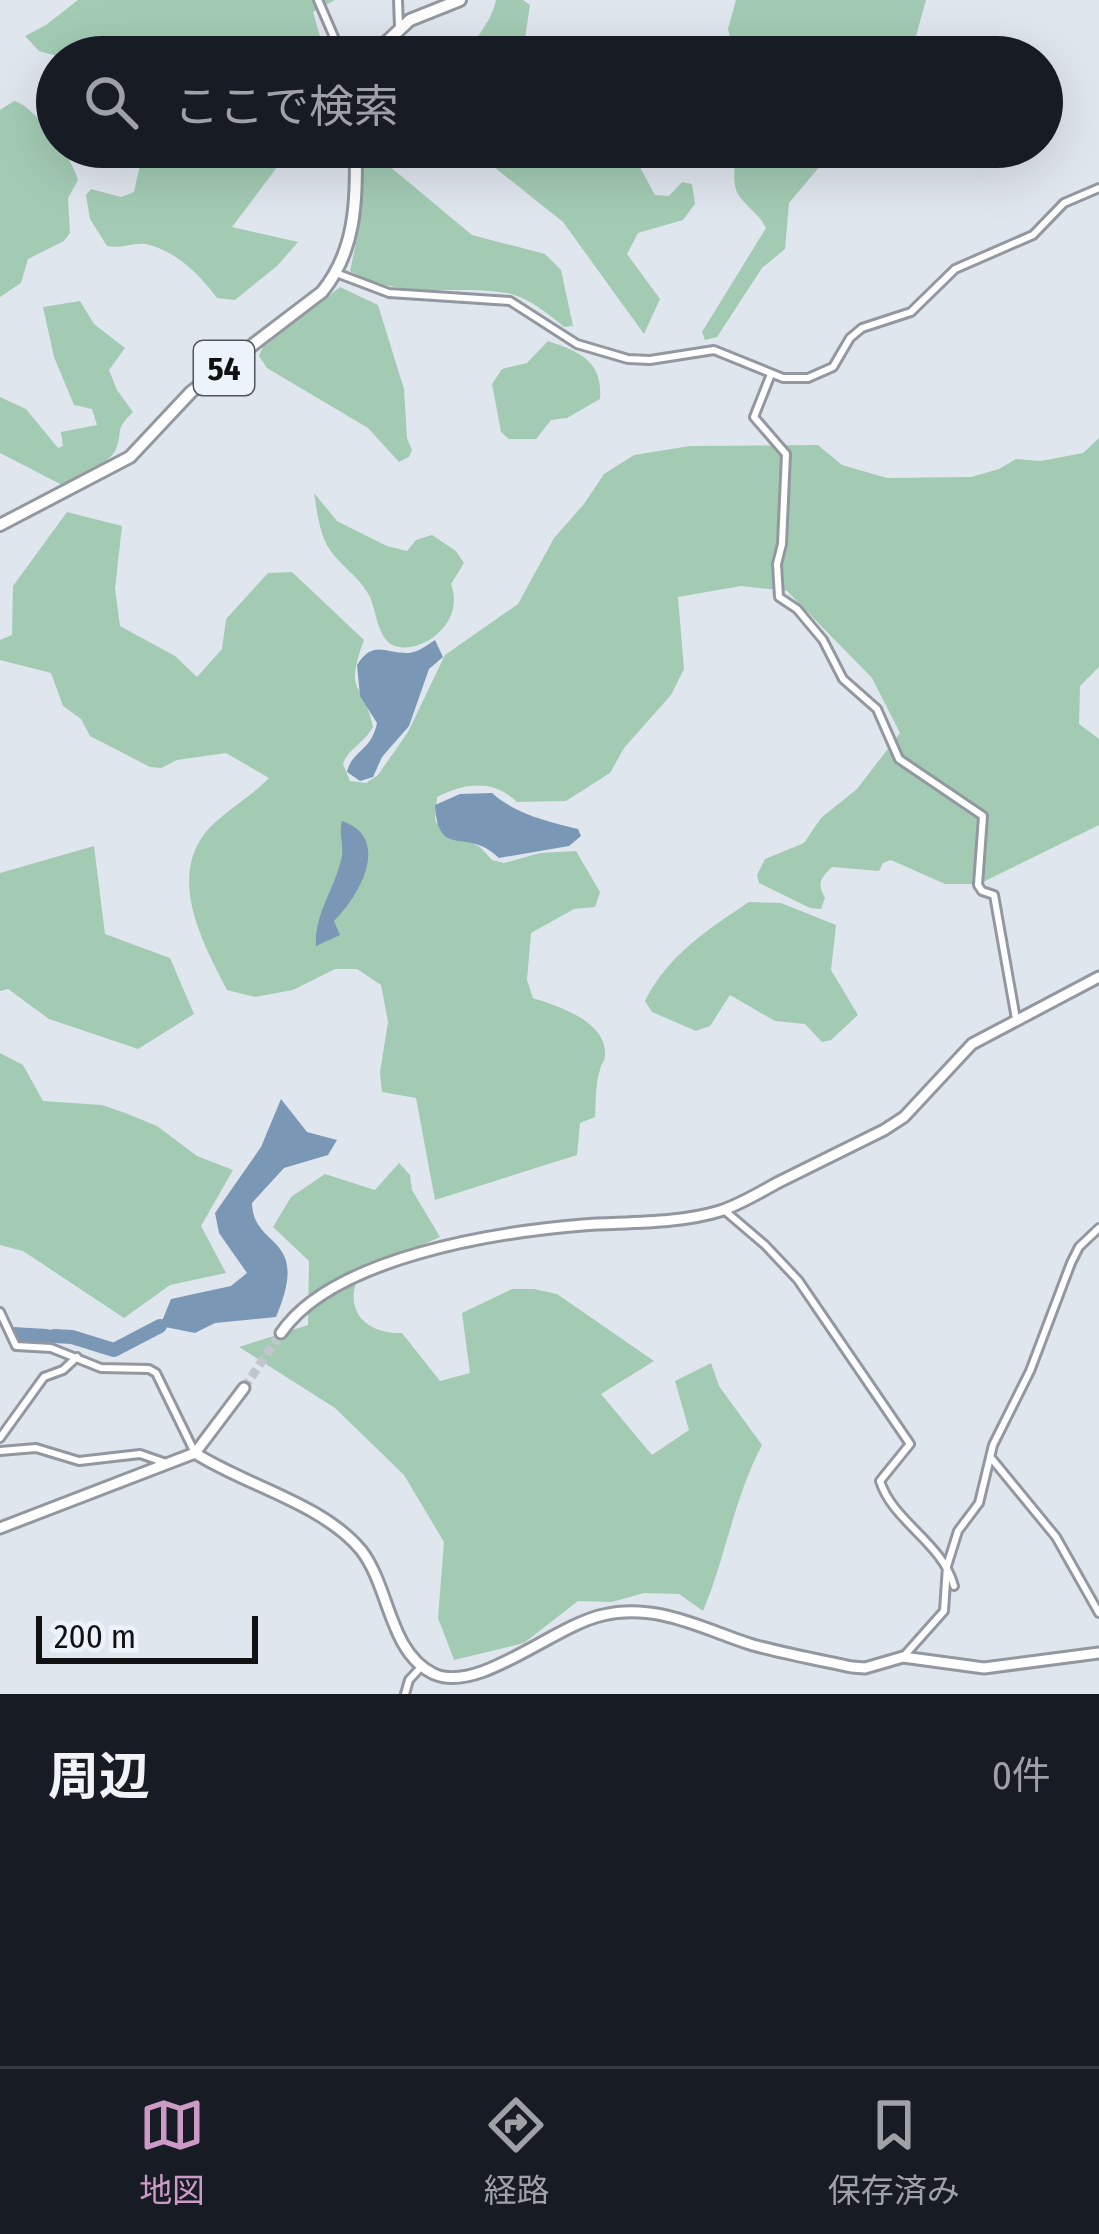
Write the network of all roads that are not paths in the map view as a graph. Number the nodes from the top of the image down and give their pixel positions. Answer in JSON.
{"nodes":[{"id":1,"x":318,"y":0,"type":"edge"},
{"id":2,"x":398,"y":0,"type":"edge"},
{"id":3,"x":460,"y":0,"type":"edge"},
{"id":4,"x":399,"y":27,"type":"junction"},
{"id":5,"x":334,"y":36,"type":"edge"},
{"id":6,"x":390,"y":36,"type":"edge"},
{"id":7,"x":355,"y":168,"type":"edge"},
{"id":8,"x":1099,"y":188,"type":"edge"},
{"id":9,"x":336,"y":273,"type":"junction"},
{"id":10,"x":771,"y":374,"type":"junction"},
{"id":11,"x":0,"y":526,"type":"edge"},
{"id":12,"x":1099,"y":976,"type":"edge"},
{"id":13,"x":1016,"y":1019,"type":"junction"},
{"id":14,"x":724,"y":1210,"type":"junction"},
{"id":15,"x":1099,"y":1228,"type":"edge"},
{"id":16,"x":0,"y":1312,"type":"edge"},
{"id":17,"x":281,"y":1334,"type":"tunnel mouth"},
{"id":18,"x":77,"y":1357,"type":"junction"},
{"id":19,"x":244,"y":1388,"type":"tunnel mouth"},
{"id":20,"x":0,"y":1438,"type":"edge"},
{"id":21,"x":0,"y":1451,"type":"edge"},
{"id":22,"x":195,"y":1454,"type":"junction"},
{"id":23,"x":991,"y":1458,"type":"junction"},
{"id":24,"x":170,"y":1464,"type":"junction"},
{"id":25,"x":0,"y":1528,"type":"edge"},
{"id":26,"x":947,"y":1566,"type":"junction"},
{"id":27,"x":954,"y":1586,"type":"dead end"},
{"id":28,"x":1099,"y":1613,"type":"edge"},
{"id":29,"x":1099,"y":1653,"type":"edge"},
{"id":30,"x":903,"y":1657,"type":"junction"},
{"id":31,"x":422,"y":1665,"type":"junction"},
{"id":32,"x":405,"y":1694,"type":"edge"}],
"edges":[{"from":1,"to":5,"type":"street"},
{"from":2,"to":4,"type":"street"},
{"from":3,"to":4,"type":"main road"},
{"from":4,"to":6,"type":"main road"},
{"from":7,"to":9,"type":"main road","number":"54"},
{"from":8,"to":10,"type":"street"},
{"from":9,"to":10,"type":"street"},
{"from":9,"to":11,"type":"main road","number":"54"},
{"from":10,"to":13,"type":"street"},
{"from":12,"to":13,"type":"main road"},
{"from":13,"to":14,"type":"main road"},
{"from":14,"to":17,"type":"main road"},
{"from":14,"to":26,"type":"street"},
{"from":15,"to":23,"type":"street"},
{"from":16,"to":18,"type":"street"},
{"from":18,"to":20,"type":"street"},
{"from":18,"to":22,"type":"street"},
{"from":19,"to":22,"type":"main road"},
{"from":21,"to":24,"type":"street"},
{"from":22,"to":24,"type":"main road"},
{"from":22,"to":31,"type":"main road"},
{"from":23,"to":26,"type":"street"},
{"from":23,"to":28,"type":"street"},
{"from":24,"to":25,"type":"main road"},
{"from":26,"to":27,"type":"street"},
{"from":26,"to":30,"type":"street"},
{"from":29,"to":30,"type":"main road"},
{"from":30,"to":31,"type":"main road"},
{"from":31,"to":32,"type":"street"}]}
